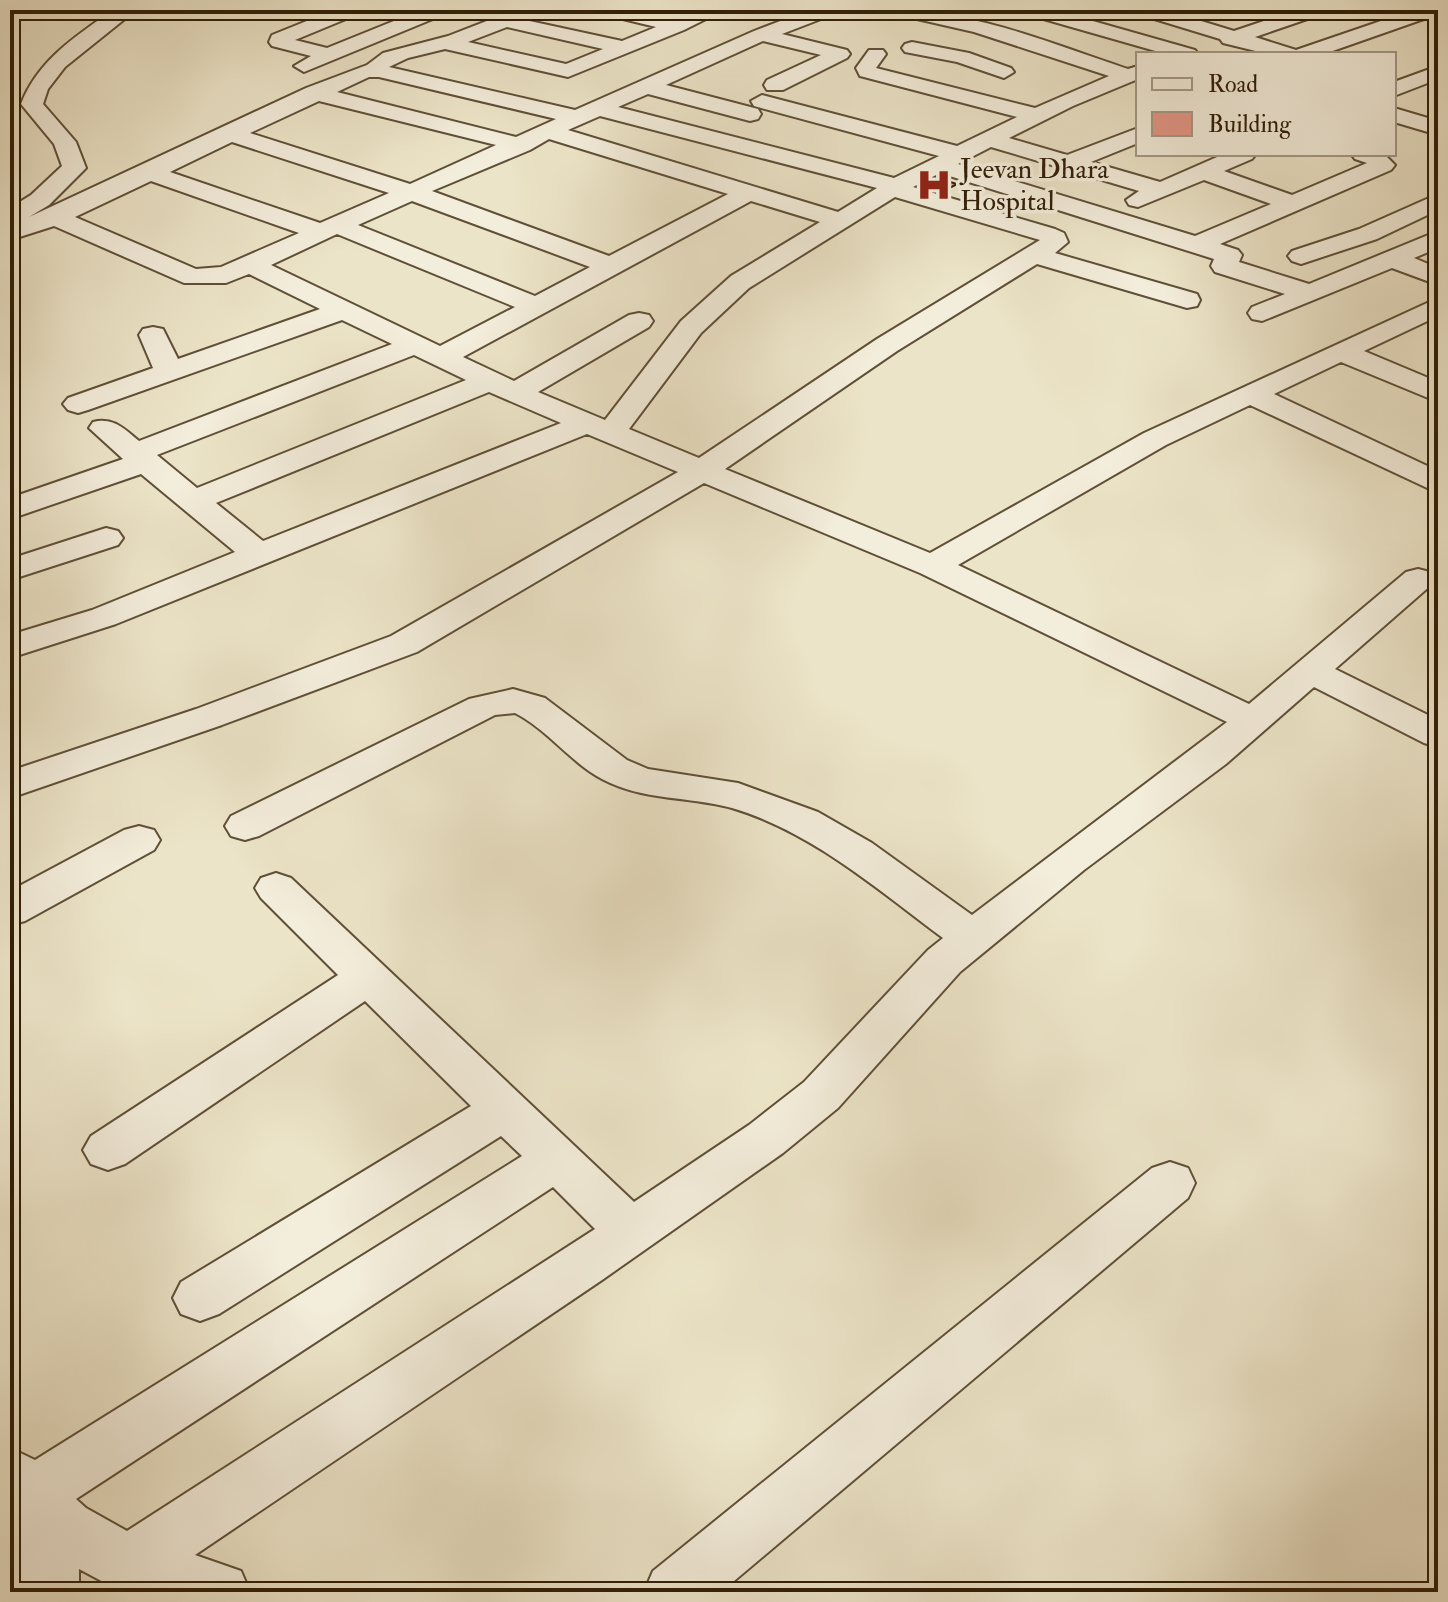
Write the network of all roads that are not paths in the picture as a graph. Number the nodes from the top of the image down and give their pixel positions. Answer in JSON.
{"nodes":[{"id":1,"x":126,"y":10,"type":"edge"},
{"id":2,"x":351,"y":10,"type":"edge"},
{"id":3,"x":438,"y":10,"type":"edge"},
{"id":4,"x":532,"y":10,"type":"edge"},
{"id":5,"x":609,"y":10,"type":"edge"},
{"id":6,"x":902,"y":10,"type":"edge"},
{"id":7,"x":949,"y":10,"type":"edge"},
{"id":8,"x":1033,"y":10,"type":"edge"},
{"id":9,"x":1142,"y":10,"type":"edge"},
{"id":10,"x":1199,"y":10,"type":"edge"},
{"id":11,"x":1315,"y":10,"type":"edge"},
{"id":12,"x":1371,"y":10,"type":"edge"},
{"id":13,"x":1432,"y":10,"type":"edge"},
{"id":14,"x":706,"y":11,"type":"edge"},
{"id":15,"x":1054,"y":17,"type":"junction"},
{"id":16,"x":817,"y":18,"type":"edge"},
{"id":17,"x":928,"y":18,"type":"junction"},
{"id":18,"x":1173,"y":19,"type":"junction"},
{"id":19,"x":1405,"y":19,"type":"junction"},
{"id":20,"x":505,"y":21,"type":"junction"},
{"id":21,"x":763,"y":24,"type":"junction"},
{"id":22,"x":1084,"y":25,"type":"junction"},
{"id":23,"x":677,"y":26,"type":"junction"},
{"id":24,"x":982,"y":28,"type":"junction"},
{"id":25,"x":1438,"y":29,"type":"edge"},
{"id":26,"x":1236,"y":38,"type":"junction"},
{"id":27,"x":445,"y":43,"type":"junction"},
{"id":28,"x":624,"y":48,"type":"junction"},
{"id":29,"x":912,"y":48,"type":"dead end"},
{"id":30,"x":1043,"y":48,"type":"junction"},
{"id":31,"x":937,"y":52,"type":"junction"},
{"id":32,"x":1181,"y":52,"type":"edge"},
{"id":33,"x":1194,"y":52,"type":"edge"},
{"id":34,"x":1282,"y":52,"type":"edge"},
{"id":35,"x":1310,"y":52,"type":"edge"},
{"id":36,"x":876,"y":54,"type":"dead end"},
{"id":37,"x":331,"y":55,"type":"junction"},
{"id":38,"x":718,"y":55,"type":"junction"},
{"id":39,"x":304,"y":66,"type":"dead end"},
{"id":40,"x":373,"y":70,"type":"junction"},
{"id":41,"x":1004,"y":72,"type":"junction"},
{"id":42,"x":1438,"y":72,"type":"edge"},
{"id":43,"x":1134,"y":74,"type":"edge"},
{"id":44,"x":799,"y":75,"type":"junction"},
{"id":45,"x":647,"y":87,"type":"junction"},
{"id":46,"x":925,"y":87,"type":"junction"},
{"id":47,"x":1396,"y":88,"type":"edge"},
{"id":48,"x":314,"y":93,"type":"junction"},
{"id":49,"x":841,"y":96,"type":"dead end"},
{"id":50,"x":763,"y":100,"type":"junction"},
{"id":51,"x":898,"y":100,"type":"dead end"},
{"id":52,"x":1438,"y":102,"type":"edge"},
{"id":53,"x":21,"y":107,"type":"edge"},
{"id":54,"x":1007,"y":107,"type":"junction"},
{"id":55,"x":871,"y":112,"type":"dead end"},
{"id":56,"x":590,"y":114,"type":"junction"},
{"id":57,"x":807,"y":114,"type":"junction"},
{"id":58,"x":1037,"y":115,"type":"junction"},
{"id":59,"x":1399,"y":117,"type":"edge"},
{"id":60,"x":844,"y":125,"type":"junction"},
{"id":61,"x":1438,"y":128,"type":"edge"},
{"id":62,"x":622,"y":129,"type":"dead end"},
{"id":63,"x":551,"y":132,"type":"junction"},
{"id":64,"x":229,"y":134,"type":"junction"},
{"id":65,"x":1136,"y":136,"type":"edge"},
{"id":66,"x":987,"y":139,"type":"junction"},
{"id":67,"x":522,"y":145,"type":"junction"},
{"id":68,"x":1238,"y":156,"type":"edge"},
{"id":69,"x":948,"y":159,"type":"junction"},
{"id":70,"x":1372,"y":160,"type":"edge"},
{"id":71,"x":1068,"y":163,"type":"junction"},
{"id":72,"x":149,"y":172,"type":"junction"},
{"id":73,"x":1203,"y":172,"type":"junction"},
{"id":74,"x":895,"y":188,"type":"junction"},
{"id":75,"x":1427,"y":188,"type":"edge"},
{"id":76,"x":1162,"y":190,"type":"junction"},
{"id":77,"x":749,"y":192,"type":"junction"},
{"id":78,"x":414,"y":193,"type":"junction"},
{"id":79,"x":1300,"y":201,"type":"junction"},
{"id":80,"x":1102,"y":216,"type":"junction"},
{"id":81,"x":55,"y":217,"type":"junction"},
{"id":82,"x":10,"y":219,"type":"edge"},
{"id":83,"x":842,"y":221,"type":"junction"},
{"id":84,"x":1391,"y":224,"type":"junction"},
{"id":85,"x":331,"y":230,"type":"junction"},
{"id":86,"x":10,"y":232,"type":"edge"},
{"id":87,"x":439,"y":238,"type":"dead end"},
{"id":88,"x":1438,"y":238,"type":"edge"},
{"id":89,"x":1197,"y":245,"type":"junction"},
{"id":90,"x":402,"y":252,"type":"junction"},
{"id":91,"x":1034,"y":255,"type":"junction"},
{"id":92,"x":1301,"y":256,"type":"dead end"},
{"id":93,"x":1392,"y":259,"type":"junction"},
{"id":94,"x":251,"y":265,"type":"junction"},
{"id":95,"x":611,"y":266,"type":"junction"},
{"id":96,"x":1438,"y":277,"type":"edge"},
{"id":97,"x":282,"y":280,"type":"junction"},
{"id":98,"x":1311,"y":293,"type":"junction"},
{"id":99,"x":236,"y":294,"type":"dead end"},
{"id":100,"x":1187,"y":300,"type":"dead end"},
{"id":101,"x":537,"y":306,"type":"junction"},
{"id":102,"x":1438,"y":306,"type":"edge"},
{"id":103,"x":343,"y":310,"type":"junction"},
{"id":104,"x":1262,"y":313,"type":"dead end"},
{"id":105,"x":639,"y":321,"type":"dead end"},
{"id":106,"x":153,"y":335,"type":"dead end"},
{"id":107,"x":428,"y":351,"type":"junction"},
{"id":108,"x":1341,"y":352,"type":"junction"},
{"id":109,"x":169,"y":372,"type":"junction"},
{"id":110,"x":502,"y":387,"type":"junction"},
{"id":111,"x":1438,"y":393,"type":"edge"},
{"id":112,"x":1250,"y":394,"type":"junction"},
{"id":113,"x":78,"y":404,"type":"dead end"},
{"id":114,"x":104,"y":428,"type":"dead end"},
{"id":115,"x":597,"y":429,"type":"junction"},
{"id":116,"x":141,"y":458,"type":"junction"},
{"id":117,"x":701,"y":471,"type":"junction"},
{"id":118,"x":1438,"y":483,"type":"edge"},
{"id":119,"x":193,"y":501,"type":"junction"},
{"id":120,"x":10,"y":509,"type":"edge"},
{"id":121,"x":106,"y":538,"type":"dead end"},
{"id":122,"x":259,"y":555,"type":"junction"},
{"id":123,"x":932,"y":566,"type":"junction"},
{"id":124,"x":10,"y":570,"type":"edge"},
{"id":125,"x":1418,"y":579,"type":"dead end"},
{"id":126,"x":10,"y":647,"type":"edge"},
{"id":127,"x":1310,"y":671,"type":"junction"},
{"id":128,"x":1253,"y":720,"type":"junction"},
{"id":129,"x":1438,"y":735,"type":"edge"},
{"id":130,"x":10,"y":785,"type":"edge"},
{"id":131,"x":245,"y":826,"type":"dead end"},
{"id":132,"x":139,"y":840,"type":"dead end"},
{"id":133,"x":276,"y":888,"type":"dead end"},
{"id":134,"x":10,"y":910,"type":"edge"},
{"id":135,"x":972,"y":938,"type":"junction"},
{"id":136,"x":370,"y":976,"type":"junction"},
{"id":137,"x":505,"y":1109,"type":"junction"},
{"id":138,"x":108,"y":1150,"type":"dead end"},
{"id":139,"x":557,"y":1159,"type":"junction"},
{"id":140,"x":1170,"y":1183,"type":"dead end"},
{"id":141,"x":631,"y":1231,"type":"junction"},
{"id":142,"x":200,"y":1298,"type":"dead end"},
{"id":143,"x":25,"y":1506,"type":"edge"},
{"id":144,"x":128,"y":1565,"type":"junction"},
{"id":145,"x":49,"y":1592,"type":"edge"},
{"id":146,"x":220,"y":1592,"type":"edge"},
{"id":147,"x":674,"y":1592,"type":"edge"}],
"edges":[{"from":1,"to":53,"type":"street"},
{"from":2,"to":37,"type":"street"},
{"from":3,"to":37,"type":"street"},
{"from":4,"to":20,"type":"street"},
{"from":5,"to":23,"type":"street"},
{"from":6,"to":17,"type":"street"},
{"from":7,"to":17,"type":"street"},
{"from":8,"to":15,"type":"street"},
{"from":9,"to":18,"type":"street"},
{"from":9,"to":22,"type":"street"},
{"from":10,"to":18,"type":"street"},
{"from":11,"to":26,"type":"street"},
{"from":12,"to":19,"type":"street"},
{"from":13,"to":19,"type":"street"},
{"from":14,"to":23,"type":"street"},
{"from":15,"to":22,"type":"street"},
{"from":15,"to":24,"type":"street"},
{"from":16,"to":21,"type":"street"},
{"from":17,"to":24,"type":"street"},
{"from":18,"to":26,"type":"street"},
{"from":19,"to":25,"type":"street"},
{"from":19,"to":35,"type":"street"},
{"from":20,"to":27,"type":"street"},
{"from":20,"to":28,"type":"street"},
{"from":21,"to":38,"type":"street"},
{"from":21,"to":44,"type":"street"},
{"from":22,"to":32,"type":"street"},
{"from":23,"to":28,"type":"street"},
{"from":24,"to":30,"type":"street"},
{"from":24,"to":31,"type":"street"},
{"from":26,"to":33,"type":"street"},
{"from":26,"to":34,"type":"street"},
{"from":27,"to":28,"type":"street"},
{"from":27,"to":40,"type":"street"},
{"from":29,"to":31,"type":"street"},
{"from":30,"to":41,"type":"street"},
{"from":30,"to":43,"type":"street"},
{"from":31,"to":41,"type":"street"},
{"from":36,"to":46,"type":"street"},
{"from":37,"to":39,"type":"street"},
{"from":38,"to":44,"type":"street"},
{"from":38,"to":45,"type":"street"},
{"from":40,"to":48,"type":"street"},
{"from":40,"to":56,"type":"street"},
{"from":41,"to":54,"type":"street"},
{"from":42,"to":47,"type":"street"},
{"from":43,"to":58,"type":"street"},
{"from":44,"to":50,"type":"street"},
{"from":45,"to":50,"type":"street"},
{"from":45,"to":56,"type":"street"},
{"from":46,"to":51,"type":"street"},
{"from":46,"to":54,"type":"street"},
{"from":47,"to":52,"type":"street"},
{"from":48,"to":64,"type":"street"},
{"from":48,"to":67,"type":"street"},
{"from":49,"to":57,"type":"street"},
{"from":50,"to":57,"type":"street"},
{"from":52,"to":59,"type":"street"},
{"from":53,"to":82,"type":"street"},
{"from":54,"to":58,"type":"street"},
{"from":55,"to":60,"type":"street"},
{"from":56,"to":63,"type":"street"},
{"from":56,"to":74,"type":"street"},
{"from":57,"to":60,"type":"street"},
{"from":58,"to":66,"type":"street"},
{"from":59,"to":61,"type":"street"},
{"from":60,"to":69,"type":"street"},
{"from":62,"to":63,"type":"street"},
{"from":63,"to":67,"type":"street"},
{"from":63,"to":77,"type":"street"},
{"from":64,"to":72,"type":"street"},
{"from":64,"to":78,"type":"street"},
{"from":65,"to":71,"type":"street"},
{"from":66,"to":69,"type":"street"},
{"from":66,"to":71,"type":"street"},
{"from":67,"to":78,"type":"street"},
{"from":68,"to":73,"type":"street"},
{"from":69,"to":74,"type":"street"},
{"from":69,"to":80,"type":"street"},
{"from":70,"to":75,"type":"street"},
{"from":70,"to":79,"type":"street"},
{"from":71,"to":76,"type":"street"},
{"from":72,"to":81,"type":"street"},
{"from":72,"to":85,"type":"street"},
{"from":73,"to":76,"type":"street"},
{"from":73,"to":79,"type":"street"},
{"from":74,"to":83,"type":"street"},
{"from":74,"to":91,"type":"street"},
{"from":75,"to":84,"type":"street"},
{"from":76,"to":80,"type":"street"},
{"from":77,"to":83,"type":"street"},
{"from":77,"to":95,"type":"street"},
{"from":78,"to":85,"type":"street"},
{"from":78,"to":95,"type":"street"},
{"from":79,"to":84,"type":"street"},
{"from":79,"to":89,"type":"street"},
{"from":80,"to":89,"type":"street"},
{"from":81,"to":86,"type":"street"},
{"from":81,"to":94,"type":"street"},
{"from":83,"to":115,"type":"street"},
{"from":84,"to":88,"type":"street"},
{"from":84,"to":92,"type":"street"},
{"from":85,"to":90,"type":"street"},
{"from":85,"to":94,"type":"street"},
{"from":87,"to":90,"type":"street"},
{"from":88,"to":93,"type":"street"},
{"from":89,"to":98,"type":"street"},
{"from":90,"to":101,"type":"street"},
{"from":91,"to":100,"type":"street"},
{"from":91,"to":117,"type":"street"},
{"from":93,"to":96,"type":"street"},
{"from":93,"to":98,"type":"street"},
{"from":94,"to":97,"type":"street"},
{"from":95,"to":101,"type":"street"},
{"from":97,"to":99,"type":"street"},
{"from":97,"to":103,"type":"street"},
{"from":98,"to":104,"type":"street"},
{"from":101,"to":107,"type":"street"},
{"from":102,"to":108,"type":"street"},
{"from":103,"to":107,"type":"street"},
{"from":103,"to":109,"type":"street"},
{"from":105,"to":110,"type":"street"},
{"from":106,"to":109,"type":"street"},
{"from":107,"to":110,"type":"street"},
{"from":107,"to":116,"type":"street"},
{"from":108,"to":111,"type":"street"},
{"from":108,"to":112,"type":"street"},
{"from":109,"to":113,"type":"street"},
{"from":110,"to":115,"type":"street"},
{"from":110,"to":119,"type":"street"},
{"from":112,"to":118,"type":"street"},
{"from":112,"to":123,"type":"street"},
{"from":114,"to":116,"type":"street"},
{"from":115,"to":117,"type":"street"},
{"from":115,"to":122,"type":"street"},
{"from":116,"to":119,"type":"street"},
{"from":116,"to":120,"type":"street"},
{"from":117,"to":123,"type":"street"},
{"from":117,"to":130,"type":"street"},
{"from":119,"to":122,"type":"street"},
{"from":121,"to":124,"type":"street"},
{"from":122,"to":126,"type":"street"},
{"from":123,"to":128,"type":"street"},
{"from":125,"to":127,"type":"street"},
{"from":127,"to":128,"type":"street"},
{"from":127,"to":129,"type":"street"},
{"from":128,"to":135,"type":"street"},
{"from":131,"to":135,"type":"street"},
{"from":132,"to":134,"type":"street"},
{"from":133,"to":136,"type":"street"},
{"from":135,"to":141,"type":"street"},
{"from":136,"to":137,"type":"street"},
{"from":136,"to":138,"type":"street"},
{"from":137,"to":139,"type":"street"},
{"from":137,"to":142,"type":"street"},
{"from":139,"to":141,"type":"street"},
{"from":139,"to":143,"type":"street"},
{"from":140,"to":147,"type":"street"},
{"from":141,"to":144,"type":"street"},
{"from":143,"to":144,"type":"street"},
{"from":143,"to":145,"type":"street"},
{"from":144,"to":146,"type":"street"}]}
